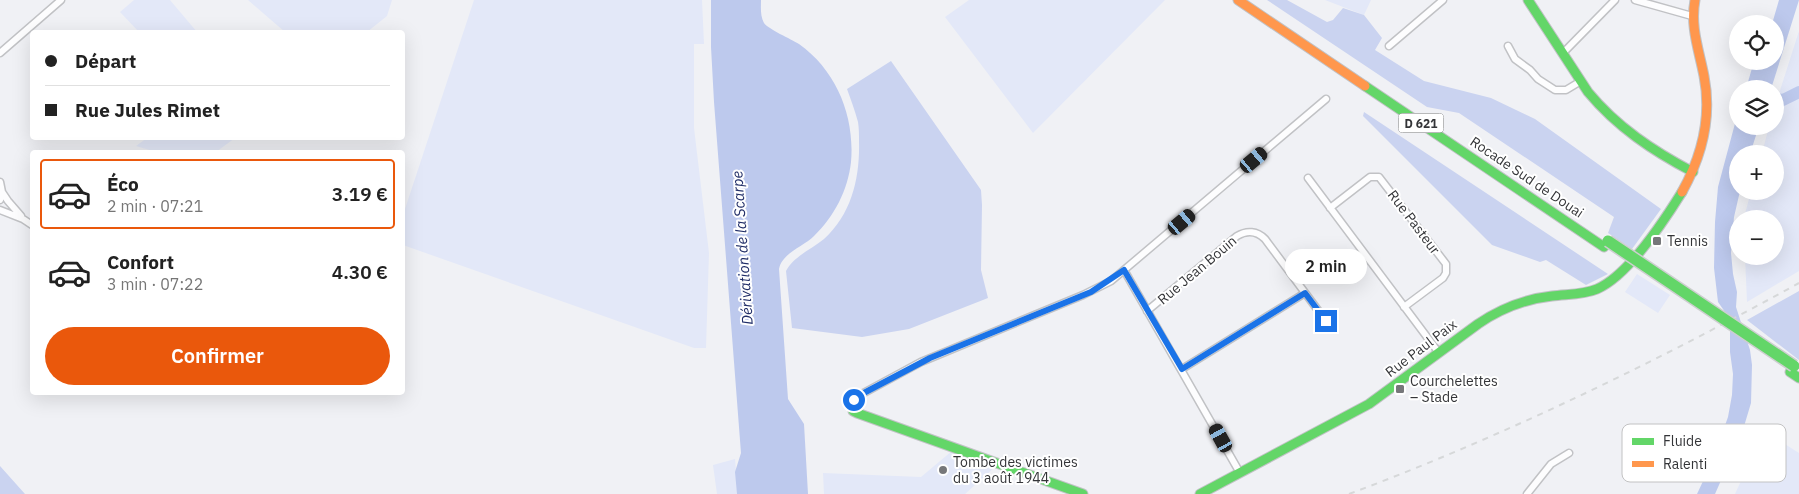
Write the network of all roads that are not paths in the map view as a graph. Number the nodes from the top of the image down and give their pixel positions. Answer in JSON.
{"nodes":[{"id":1,"x":62,"y":0,"type":"edge"},
{"id":2,"x":1238,"y":0,"type":"edge"},
{"id":3,"x":1248,"y":0,"type":"edge"},
{"id":4,"x":1443,"y":0,"type":"edge"},
{"id":5,"x":1528,"y":0,"type":"edge"},
{"id":6,"x":1615,"y":0,"type":"edge"},
{"id":7,"x":1634,"y":0,"type":"edge"},
{"id":8,"x":1695,"y":0,"type":"edge"},
{"id":9,"x":1692,"y":16,"type":"junction"},
{"id":10,"x":1389,"y":46,"type":"dead end"},
{"id":11,"x":1508,"y":46,"type":"dead end"},
{"id":12,"x":0,"y":53,"type":"edge"},
{"id":13,"x":1563,"y":53,"type":"junction"},
{"id":14,"x":1581,"y":81,"type":"junction"},
{"id":15,"x":1326,"y":99,"type":"dead end"},
{"id":16,"x":1693,"y":172,"type":"junction"},
{"id":17,"x":1308,"y":178,"type":"dead end"},
{"id":18,"x":0,"y":182,"type":"edge"},
{"id":19,"x":2,"y":192,"type":"junction"},
{"id":20,"x":0,"y":200,"type":"edge"},
{"id":21,"x":1330,"y":208,"type":"junction"},
{"id":22,"x":0,"y":210,"type":"edge"},
{"id":23,"x":23,"y":219,"type":"junction"},
{"id":24,"x":30,"y":224,"type":"edge"},
{"id":25,"x":1606,"y":244,"type":"junction"},
{"id":26,"x":1124,"y":270,"type":"junction"},
{"id":27,"x":1305,"y":293,"type":"junction"},
{"id":28,"x":1404,"y":307,"type":"junction"},
{"id":29,"x":1147,"y":311,"type":"junction"},
{"id":30,"x":1326,"y":321,"type":"dead end"},
{"id":31,"x":1439,"y":353,"type":"junction"},
{"id":32,"x":1182,"y":369,"type":"junction"},
{"id":33,"x":1795,"y":371,"type":"edge"},
{"id":34,"x":853,"y":402,"type":"joint"},
{"id":35,"x":1569,"y":453,"type":"dead end"},
{"id":36,"x":1240,"y":473,"type":"junction"},
{"id":37,"x":1083,"y":494,"type":"edge"},
{"id":38,"x":1200,"y":494,"type":"edge"},
{"id":39,"x":1527,"y":494,"type":"edge"}],
"edges":[{"from":1,"to":12,"type":"street"},
{"from":2,"to":25,"type":"main road","name":"Rocade Sud de Douai","number":"D 621"},
{"from":3,"to":25,"type":"main road","name":"Rocade Sud de Douai","number":"D 621"},
{"from":4,"to":10,"type":"street"},
{"from":5,"to":13,"type":"main road"},
{"from":6,"to":13,"type":"street"},
{"from":7,"to":9,"type":"street"},
{"from":8,"to":9,"type":"main road"},
{"from":9,"to":16,"type":"main road","name":"Rue Paul Paix"},
{"from":11,"to":14,"type":"street"},
{"from":13,"to":14,"type":"main road"},
{"from":14,"to":16,"type":"main road"},
{"from":15,"to":26,"type":"street"},
{"from":16,"to":31,"type":"main road","name":"Rue Paul Paix"},
{"from":17,"to":21,"type":"street"},
{"from":18,"to":19,"type":"street"},
{"from":19,"to":20,"type":"street"},
{"from":19,"to":23,"type":"street"},
{"from":21,"to":28,"type":"street"},
{"from":21,"to":28,"type":"street","name":"Rue Pasteur"},
{"from":22,"to":23,"type":"street"},
{"from":23,"to":24,"type":"street"},
{"from":25,"to":33,"type":"main road","name":"Rocade Sud de Douai","number":"D 621"},
{"from":26,"to":29,"type":"street"},
{"from":26,"to":34,"type":"street"},
{"from":27,"to":29,"type":"street","name":"Rue Jean Bouin"},
{"from":27,"to":30,"type":"street"},
{"from":27,"to":32,"type":"street"},
{"from":28,"to":31,"type":"street"},
{"from":29,"to":32,"type":"street"},
{"from":31,"to":36,"type":"main road","name":"Rue Paul Paix"},
{"from":32,"to":36,"type":"street"},
{"from":34,"to":37,"type":"main road"},
{"from":35,"to":39,"type":"street"},
{"from":36,"to":38,"type":"main road","name":"Rue Paul Paix"}]}
